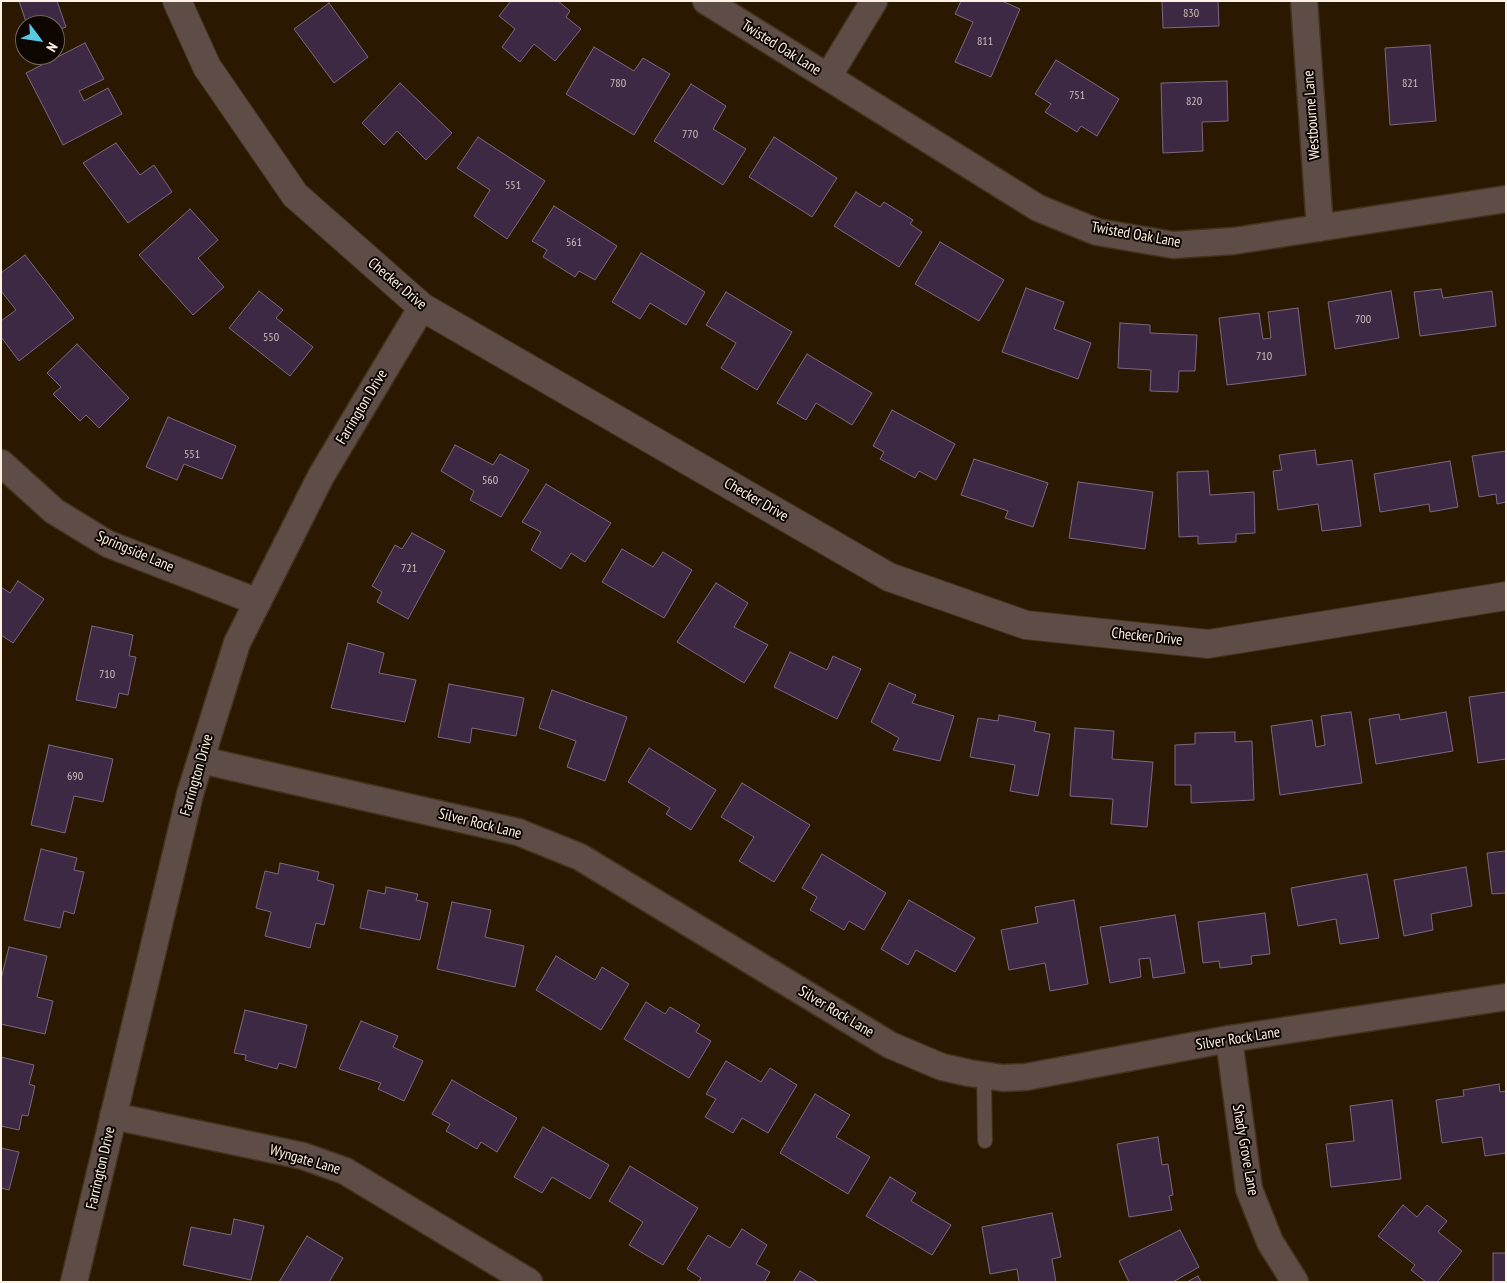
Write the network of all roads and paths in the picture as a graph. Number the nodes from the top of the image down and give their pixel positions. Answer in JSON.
{"nodes":[{"id":1,"x":177,"y":1,"type":"edge"},
{"id":2,"x":706,"y":1,"type":"edge"},
{"id":3,"x":874,"y":1,"type":"edge"},
{"id":4,"x":1304,"y":1,"type":"edge"},
{"id":5,"x":828,"y":78,"type":"junction"},
{"id":6,"x":1506,"y":199,"type":"edge"},
{"id":7,"x":1320,"y":228,"type":"junction"},
{"id":8,"x":422,"y":307,"type":"junction"},
{"id":9,"x":1,"y":463,"type":"edge"},
{"id":10,"x":1506,"y":596,"type":"edge"},
{"id":11,"x":258,"y":602,"type":"junction"},
{"id":12,"x":201,"y":760,"type":"junction"},
{"id":13,"x":1506,"y":997,"type":"edge"},
{"id":14,"x":1229,"y":1039,"type":"junction"},
{"id":15,"x":984,"y":1075,"type":"junction"},
{"id":16,"x":113,"y":1116,"type":"junction"},
{"id":17,"x":985,"y":1141,"type":"dead end"},
{"id":18,"x":74,"y":1282,"type":"edge"},
{"id":19,"x":529,"y":1282,"type":"edge"},
{"id":20,"x":1295,"y":1282,"type":"edge"}],
"edges":[{"from":1,"to":8,"type":"street","name":"Checker Drive"},
{"from":2,"to":5,"type":"street","name":"Twisted Oak Lane"},
{"from":3,"to":5,"type":"street"},
{"from":4,"to":7,"type":"street","name":"Westbourne Lane"},
{"from":5,"to":7,"type":"street","name":"Twisted Oak Lane"},
{"from":6,"to":7,"type":"street","name":"Twisted Oak Lane"},
{"from":8,"to":10,"type":"street","name":"Checker Drive"},
{"from":8,"to":11,"type":"street","name":"Farrington Drive"},
{"from":9,"to":11,"type":"street","name":"Springside Lane"},
{"from":11,"to":12,"type":"street","name":"Farrington Drive"},
{"from":12,"to":15,"type":"street","name":"Silver Rock Lane"},
{"from":12,"to":16,"type":"street","name":"Farrington Drive"},
{"from":13,"to":14,"type":"street","name":"Silver Rock Lane"},
{"from":14,"to":15,"type":"street","name":"Silver Rock Lane"},
{"from":14,"to":20,"type":"street","name":"Shady Grove Lane"},
{"from":15,"to":17,"type":"lane"},
{"from":16,"to":18,"type":"street","name":"Farrington Drive"},
{"from":16,"to":19,"type":"street","name":"Wyngate Lane"}]}
